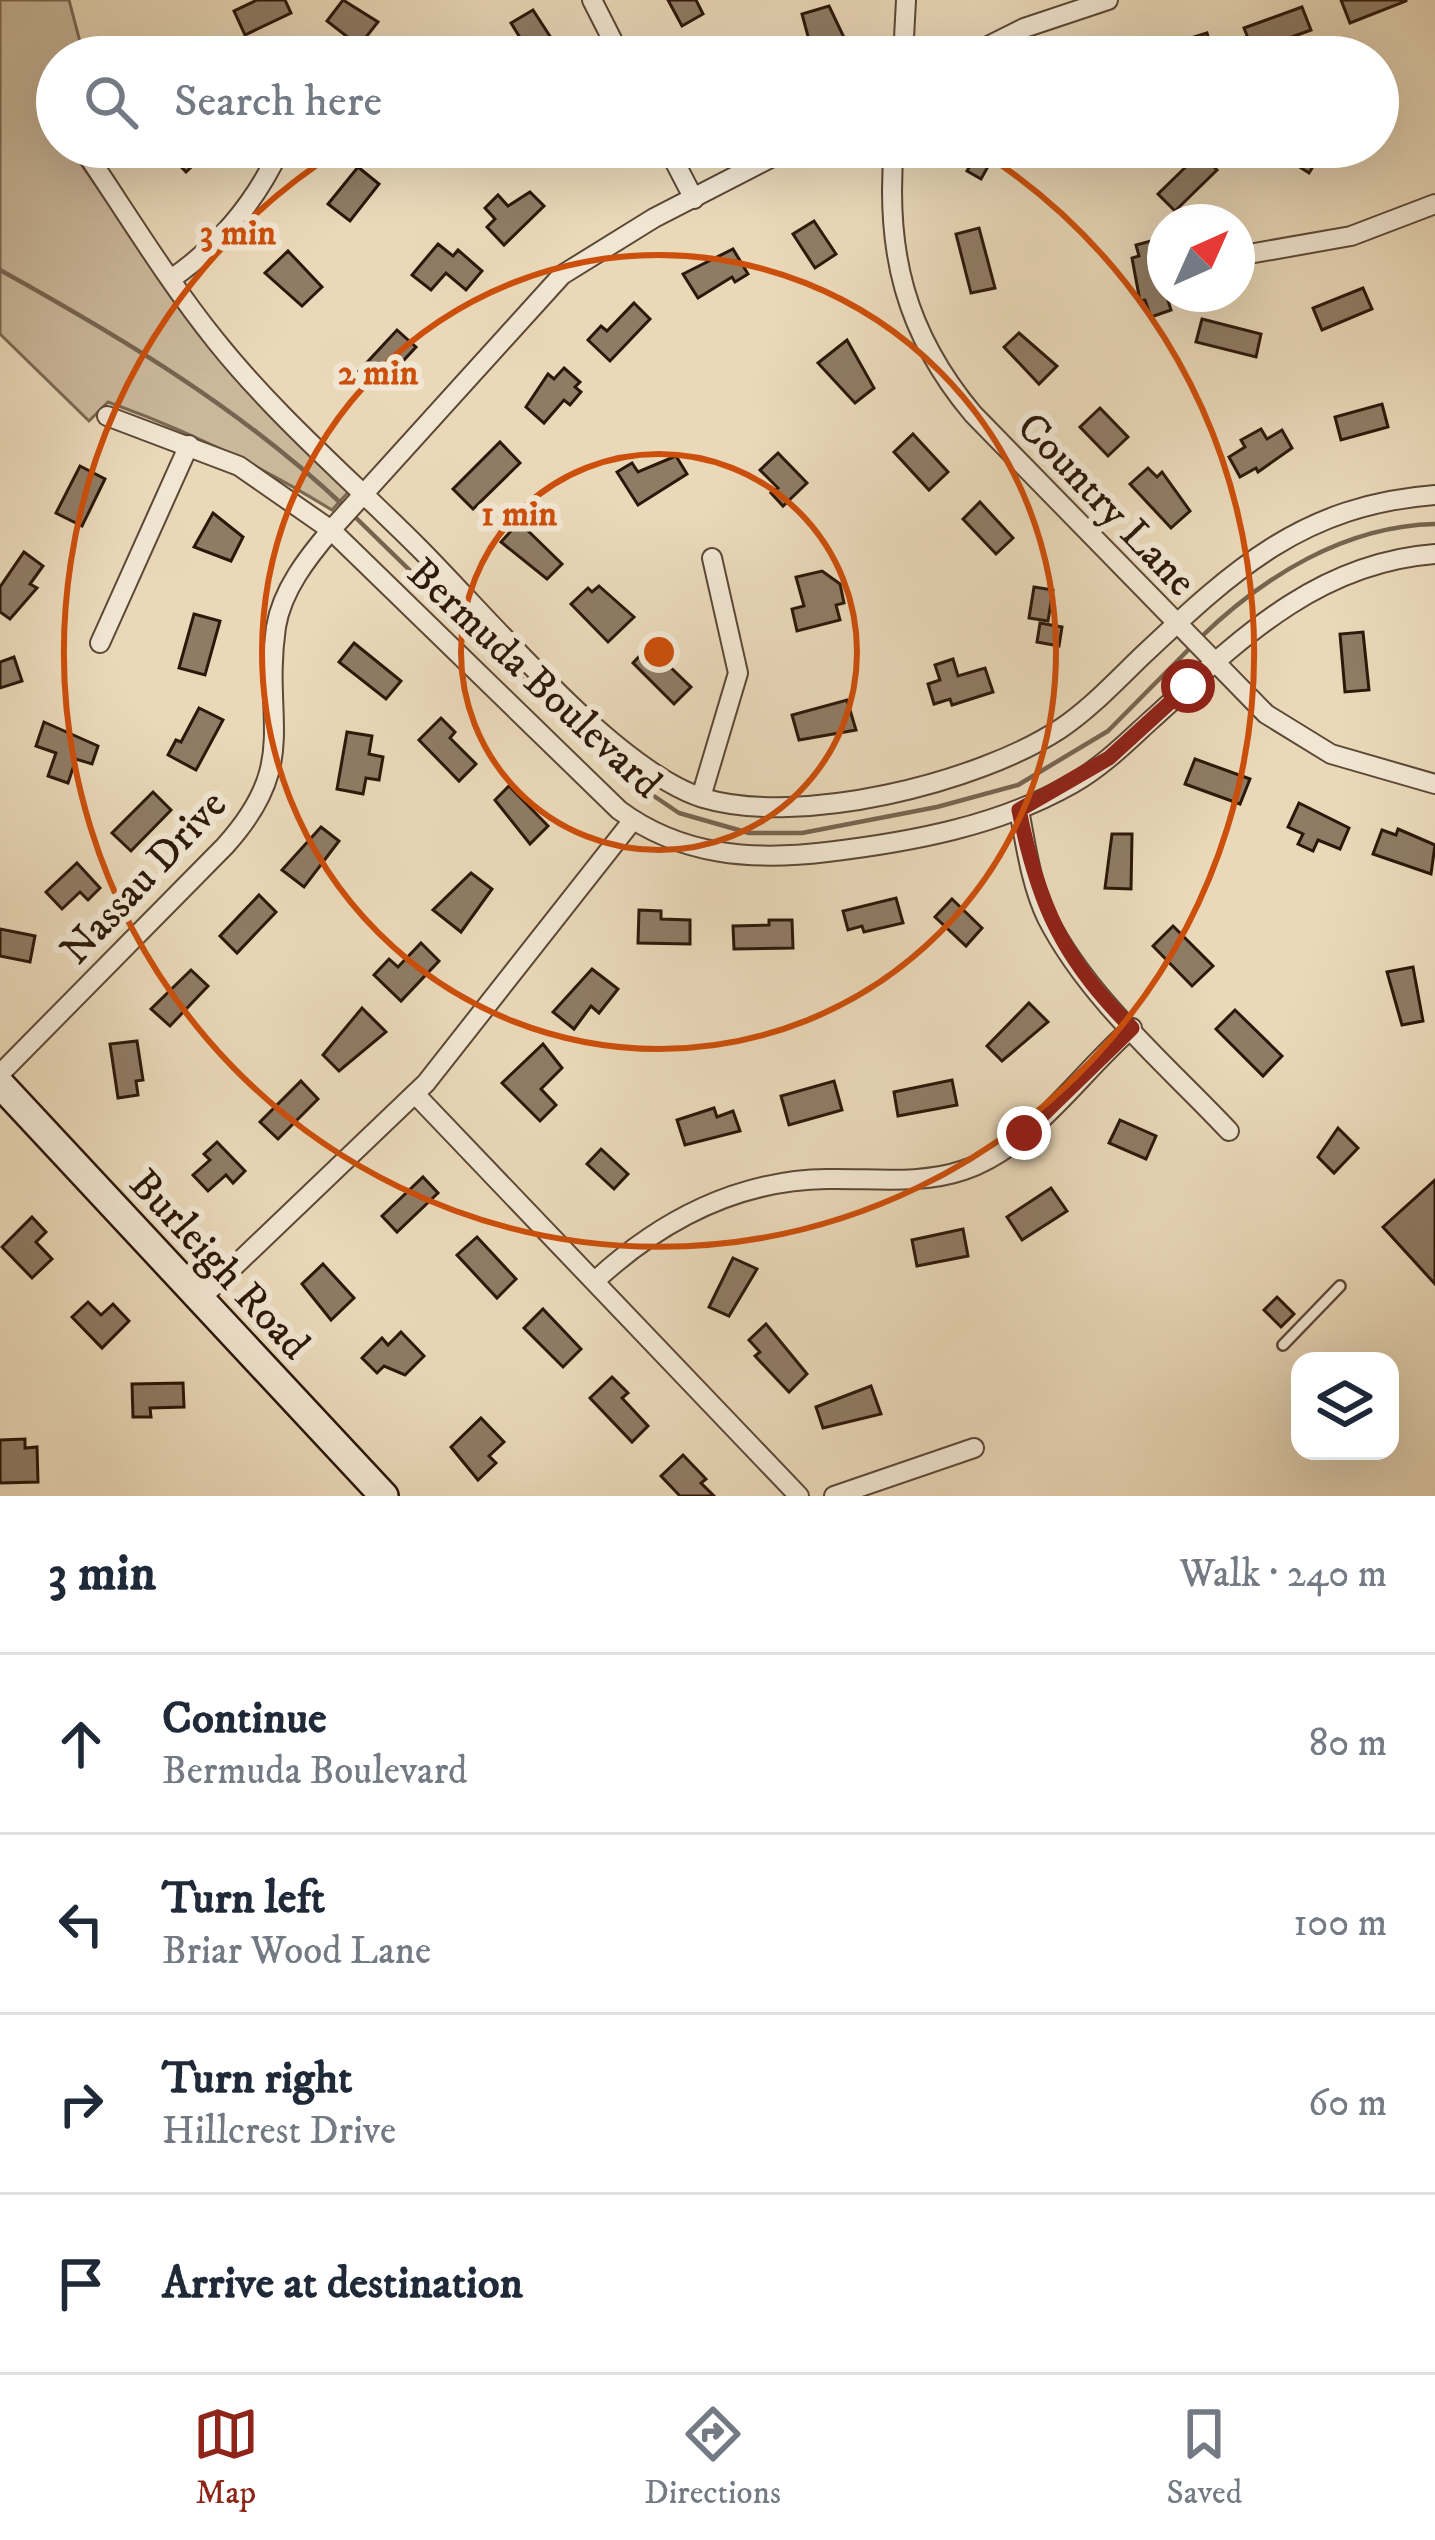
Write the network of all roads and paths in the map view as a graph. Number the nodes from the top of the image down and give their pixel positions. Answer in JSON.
{"nodes":[{"id":1,"x":592,"y":0,"type":"edge"},
{"id":2,"x":906,"y":0,"type":"edge"},
{"id":3,"x":1108,"y":0,"type":"edge"},
{"id":4,"x":610,"y":36,"type":"edge"},
{"id":5,"x":904,"y":36,"type":"edge"},
{"id":6,"x":1008,"y":36,"type":"edge"},
{"id":7,"x":96,"y":168,"type":"edge"},
{"id":8,"x":269,"y":168,"type":"edge"},
{"id":9,"x":678,"y":168,"type":"edge"},
{"id":10,"x":752,"y":168,"type":"edge"},
{"id":11,"x":894,"y":168,"type":"edge"},
{"id":12,"x":694,"y":199,"type":"junction"},
{"id":13,"x":1435,"y":204,"type":"edge"},
{"id":14,"x":1255,"y":253,"type":"edge"},
{"id":15,"x":171,"y":279,"type":"junction"},
{"id":16,"x":106,"y":416,"type":"dead end"},
{"id":17,"x":189,"y":445,"type":"junction"},
{"id":18,"x":1435,"y":495,"type":"edge"},
{"id":19,"x":362,"y":499,"type":"junction"},
{"id":20,"x":338,"y":524,"type":"junction"},
{"id":21,"x":1435,"y":554,"type":"edge"},
{"id":22,"x":712,"y":558,"type":"dead end"},
{"id":23,"x":1182,"y":630,"type":"junction"},
{"id":24,"x":100,"y":643,"type":"dead end"},
{"id":25,"x":1207,"y":658,"type":"junction"},
{"id":26,"x":1435,"y":784,"type":"edge"},
{"id":27,"x":701,"y":797,"type":"junction"},
{"id":28,"x":1019,"y":810,"type":"junction"},
{"id":29,"x":633,"y":820,"type":"junction"},
{"id":30,"x":1132,"y":1028,"type":"junction"},
{"id":31,"x":0,"y":1074,"type":"edge"},
{"id":32,"x":0,"y":1084,"type":"edge"},
{"id":33,"x":416,"y":1095,"type":"junction"},
{"id":34,"x":1229,"y":1130,"type":"dead end"},
{"id":35,"x":596,"y":1280,"type":"junction"},
{"id":36,"x":1340,"y":1286,"type":"dead end"},
{"id":37,"x":198,"y":1301,"type":"junction"},
{"id":38,"x":1283,"y":1346,"type":"dead end"},
{"id":39,"x":974,"y":1448,"type":"dead end"},
{"id":40,"x":384,"y":1496,"type":"edge"},
{"id":41,"x":799,"y":1496,"type":"edge"},
{"id":42,"x":834,"y":1496,"type":"edge"}],
"edges":[{"from":1,"to":4,"type":"street"},
{"from":2,"to":5,"type":"street"},
{"from":3,"to":6,"type":"street"},
{"from":7,"to":15,"type":"street","name":"Bermuda Boulevard"},
{"from":8,"to":15,"type":"street"},
{"from":9,"to":12,"type":"street"},
{"from":10,"to":12,"type":"street","name":"Nassau Drive"},
{"from":11,"to":23,"type":"street","name":"Country Lane"},
{"from":12,"to":19,"type":"street","name":"Nassau Drive"},
{"from":13,"to":14,"type":"street"},
{"from":15,"to":19,"type":"street","name":"Bermuda Boulevard"},
{"from":16,"to":17,"type":"street","name":"Bermuda Boulevard"},
{"from":17,"to":20,"type":"street","name":"Bermuda Boulevard"},
{"from":17,"to":24,"type":"street"},
{"from":18,"to":23,"type":"street","name":"Bermuda Boulevard"},
{"from":19,"to":20,"type":"street","name":"Nassau Drive"},
{"from":19,"to":27,"type":"street","name":"Bermuda Boulevard"},
{"from":20,"to":29,"type":"street","name":"Bermuda Boulevard"},
{"from":20,"to":31,"type":"street","name":"Nassau Drive"},
{"from":21,"to":25,"type":"street","name":"Bermuda Boulevard"},
{"from":22,"to":27,"type":"street"},
{"from":23,"to":25,"type":"street","name":"Country Lane"},
{"from":23,"to":27,"type":"street","name":"Bermuda Boulevard"},
{"from":25,"to":26,"type":"street","name":"Country Lane"},
{"from":25,"to":28,"type":"street","name":"Bermuda Boulevard"},
{"from":28,"to":29,"type":"street","name":"Bermuda Boulevard"},
{"from":28,"to":30,"type":"street"},
{"from":29,"to":33,"type":"street"},
{"from":30,"to":34,"type":"street"},
{"from":30,"to":35,"type":"street"},
{"from":32,"to":37,"type":"street","name":"Burleigh Road"},
{"from":33,"to":35,"type":"street"},
{"from":33,"to":37,"type":"street"},
{"from":35,"to":41,"type":"street"},
{"from":36,"to":38,"type":"lane"},
{"from":37,"to":40,"type":"street","name":"Burleigh Road"},
{"from":39,"to":42,"type":"street"}]}
